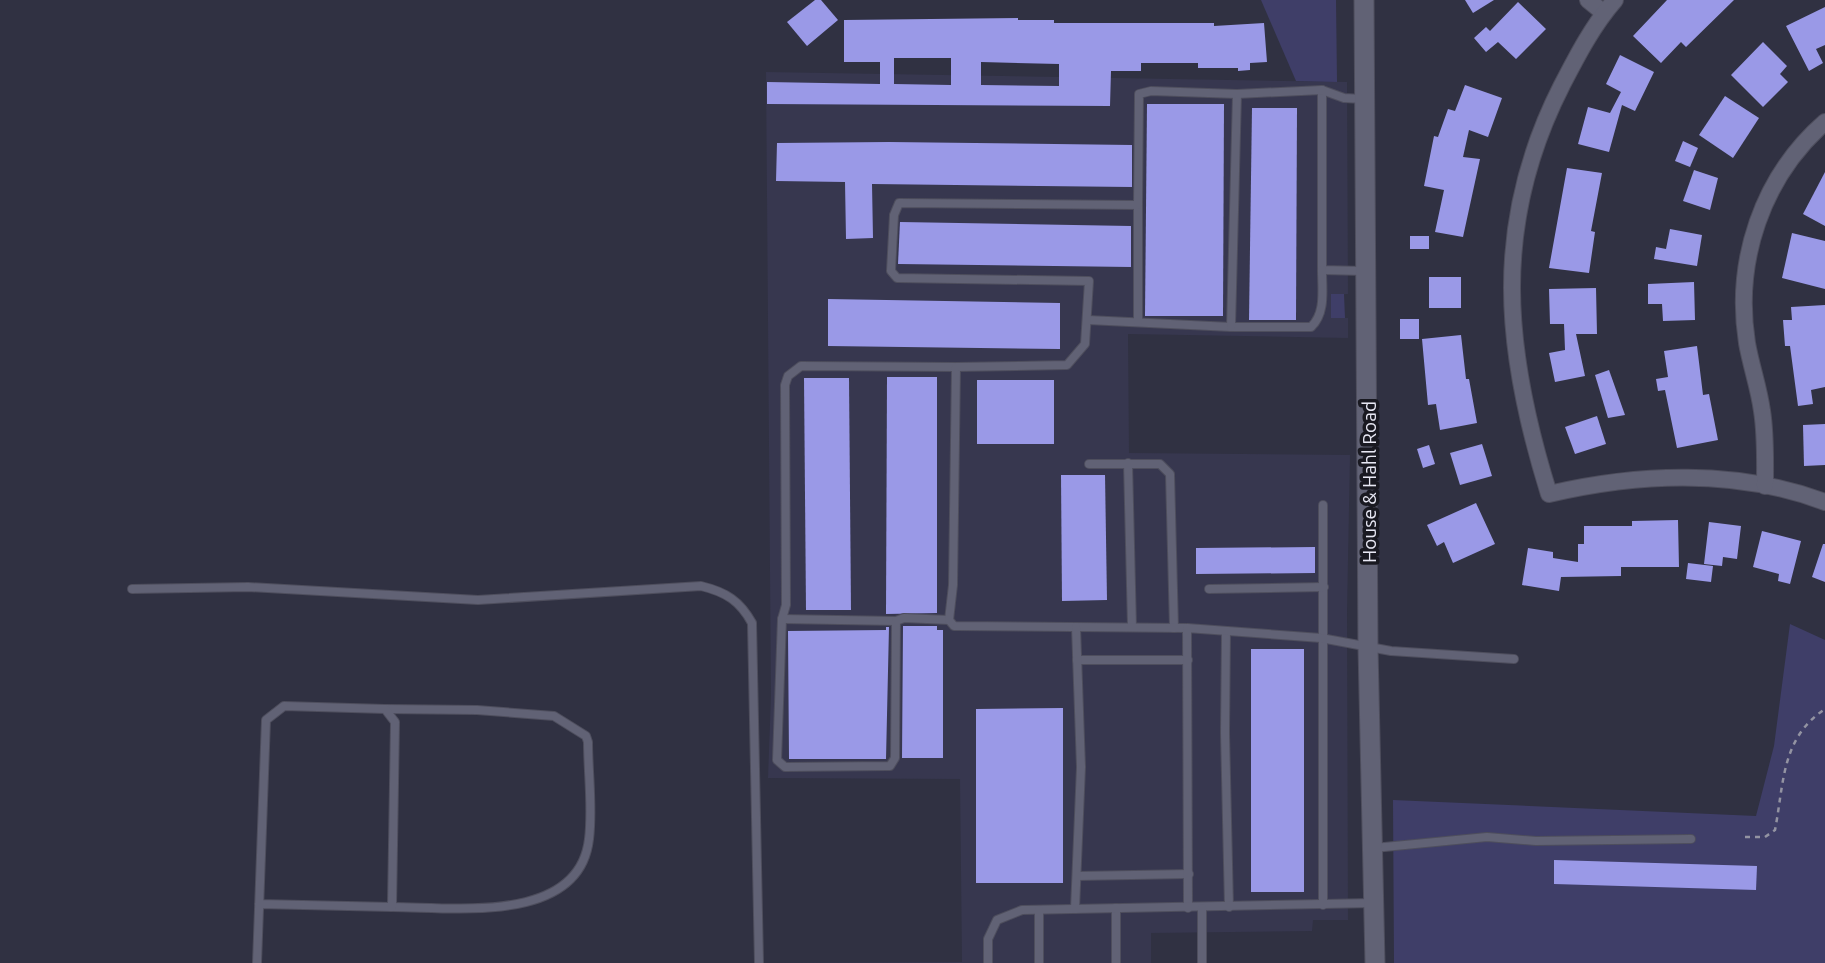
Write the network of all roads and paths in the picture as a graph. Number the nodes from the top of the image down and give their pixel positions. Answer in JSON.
{"nodes":[{"id":1,"x":1364,"y":0,"type":"edge"},
{"id":2,"x":1588,"y":0,"type":"edge"},
{"id":3,"x":1615,"y":0,"type":"edge"},
{"id":4,"x":1604,"y":13,"type":"junction"},
{"id":5,"x":1322,"y":90,"type":"junction"},
{"id":6,"x":1237,"y":94,"type":"junction"},
{"id":7,"x":1365,"y":99,"type":"junction"},
{"id":8,"x":1825,"y":122,"type":"edge"},
{"id":9,"x":1138,"y":205,"type":"junction"},
{"id":10,"x":1322,"y":270,"type":"junction"},
{"id":11,"x":1367,"y":271,"type":"junction"},
{"id":12,"x":1088,"y":320,"type":"junction"},
{"id":13,"x":1138,"y":322,"type":"junction"},
{"id":14,"x":1231,"y":327,"type":"junction"},
{"id":15,"x":956,"y":367,"type":"junction"},
{"id":16,"x":1128,"y":463,"type":"junction"},
{"id":17,"x":1089,"y":464,"type":"dead end"},
{"id":18,"x":1765,"y":485,"type":"junction"},
{"id":19,"x":1825,"y":502,"type":"edge"},
{"id":20,"x":1323,"y":505,"type":"dead end"},
{"id":21,"x":1324,"y":587,"type":"junction"},
{"id":22,"x":132,"y":589,"type":"dead end"},
{"id":23,"x":1209,"y":589,"type":"dead end"},
{"id":24,"x":782,"y":619,"type":"junction"},
{"id":25,"x":949,"y":620,"type":"junction"},
{"id":26,"x":896,"y":621,"type":"junction"},
{"id":27,"x":1076,"y":627,"type":"junction"},
{"id":28,"x":1132,"y":627,"type":"junction"},
{"id":29,"x":1174,"y":628,"type":"junction"},
{"id":30,"x":1187,"y":628,"type":"junction"},
{"id":31,"x":1226,"y":631,"type":"junction"},
{"id":32,"x":1321,"y":638,"type":"junction"},
{"id":33,"x":1368,"y":647,"type":"junction"},
{"id":34,"x":1514,"y":659,"type":"dead end"},
{"id":35,"x":1077,"y":660,"type":"junction"},
{"id":36,"x":1188,"y":660,"type":"junction"},
{"id":37,"x":385,"y":709,"type":"junction"},
{"id":38,"x":1825,"y":709,"type":"edge"},
{"id":39,"x":1745,"y":837,"type":"dead end"},
{"id":40,"x":1691,"y":839,"type":"dead end"},
{"id":41,"x":1374,"y":848,"type":"junction"},
{"id":42,"x":1189,"y":874,"type":"junction"},
{"id":43,"x":1077,"y":876,"type":"junction"},
{"id":44,"x":1374,"y":903,"type":"junction"},
{"id":45,"x":259,"y":904,"type":"junction"},
{"id":46,"x":1323,"y":905,"type":"junction"},
{"id":47,"x":392,"y":907,"type":"junction"},
{"id":48,"x":1230,"y":907,"type":"junction"},
{"id":49,"x":1116,"y":908,"type":"junction"},
{"id":50,"x":1188,"y":908,"type":"junction"},
{"id":51,"x":1202,"y":908,"type":"junction"},
{"id":52,"x":1075,"y":909,"type":"junction"},
{"id":53,"x":1040,"y":910,"type":"junction"},
{"id":54,"x":257,"y":963,"type":"edge"},
{"id":55,"x":760,"y":963,"type":"edge"},
{"id":56,"x":988,"y":963,"type":"edge"},
{"id":57,"x":1039,"y":963,"type":"edge"},
{"id":58,"x":1116,"y":963,"type":"edge"},
{"id":59,"x":1202,"y":963,"type":"edge"},
{"id":60,"x":1375,"y":963,"type":"edge"}],
"edges":[{"from":1,"to":7,"type":"street","name":"House & Hahl Road"},
{"from":2,"to":4,"type":"street"},
{"from":3,"to":4,"type":"street"},
{"from":4,"to":18,"type":"street"},
{"from":5,"to":6,"type":"lane"},
{"from":5,"to":7,"type":"lane"},
{"from":5,"to":10,"type":"lane"},
{"from":6,"to":9,"type":"lane"},
{"from":6,"to":14,"type":"lane"},
{"from":7,"to":11,"type":"street","name":"House & Hahl Road"},
{"from":8,"to":18,"type":"street"},
{"from":9,"to":12,"type":"lane"},
{"from":9,"to":13,"type":"lane"},
{"from":10,"to":11,"type":"lane"},
{"from":10,"to":14,"type":"lane"},
{"from":11,"to":33,"type":"street","name":"House & Hahl Road"},
{"from":12,"to":13,"type":"lane"},
{"from":12,"to":15,"type":"lane"},
{"from":13,"to":14,"type":"lane"},
{"from":15,"to":24,"type":"lane"},
{"from":15,"to":25,"type":"lane"},
{"from":16,"to":17,"type":"lane"},
{"from":16,"to":28,"type":"lane"},
{"from":16,"to":29,"type":"lane"},
{"from":18,"to":19,"type":"street"},
{"from":20,"to":21,"type":"lane"},
{"from":21,"to":23,"type":"lane"},
{"from":21,"to":32,"type":"lane"},
{"from":22,"to":55,"type":"lane"},
{"from":24,"to":26,"type":"lane"},
{"from":24,"to":26,"type":"lane"},
{"from":25,"to":26,"type":"lane"},
{"from":25,"to":27,"type":"lane"},
{"from":27,"to":28,"type":"lane"},
{"from":27,"to":35,"type":"lane"},
{"from":28,"to":29,"type":"lane"},
{"from":29,"to":30,"type":"lane"},
{"from":30,"to":31,"type":"lane"},
{"from":30,"to":36,"type":"lane"},
{"from":31,"to":32,"type":"lane"},
{"from":31,"to":48,"type":"lane"},
{"from":32,"to":33,"type":"lane"},
{"from":32,"to":46,"type":"lane"},
{"from":33,"to":34,"type":"lane"},
{"from":33,"to":41,"type":"street","name":"House & Hahl Road"},
{"from":35,"to":36,"type":"lane"},
{"from":35,"to":43,"type":"lane"},
{"from":36,"to":42,"type":"lane"},
{"from":37,"to":45,"type":"lane"},
{"from":37,"to":47,"type":"lane"},
{"from":37,"to":47,"type":"lane"},
{"from":38,"to":39,"type":"path"},
{"from":40,"to":41,"type":"lane"},
{"from":41,"to":44,"type":"street","name":"House & Hahl Road"},
{"from":42,"to":43,"type":"lane"},
{"from":42,"to":50,"type":"lane"},
{"from":43,"to":52,"type":"lane"},
{"from":44,"to":46,"type":"lane"},
{"from":44,"to":60,"type":"street","name":"House & Hahl Road"},
{"from":45,"to":47,"type":"lane"},
{"from":45,"to":54,"type":"lane"},
{"from":46,"to":48,"type":"lane"},
{"from":48,"to":51,"type":"lane"},
{"from":49,"to":50,"type":"lane"},
{"from":49,"to":52,"type":"lane"},
{"from":49,"to":58,"type":"lane"},
{"from":50,"to":51,"type":"lane"},
{"from":51,"to":59,"type":"lane"},
{"from":52,"to":53,"type":"lane"},
{"from":53,"to":56,"type":"lane"},
{"from":53,"to":57,"type":"lane"}]}
